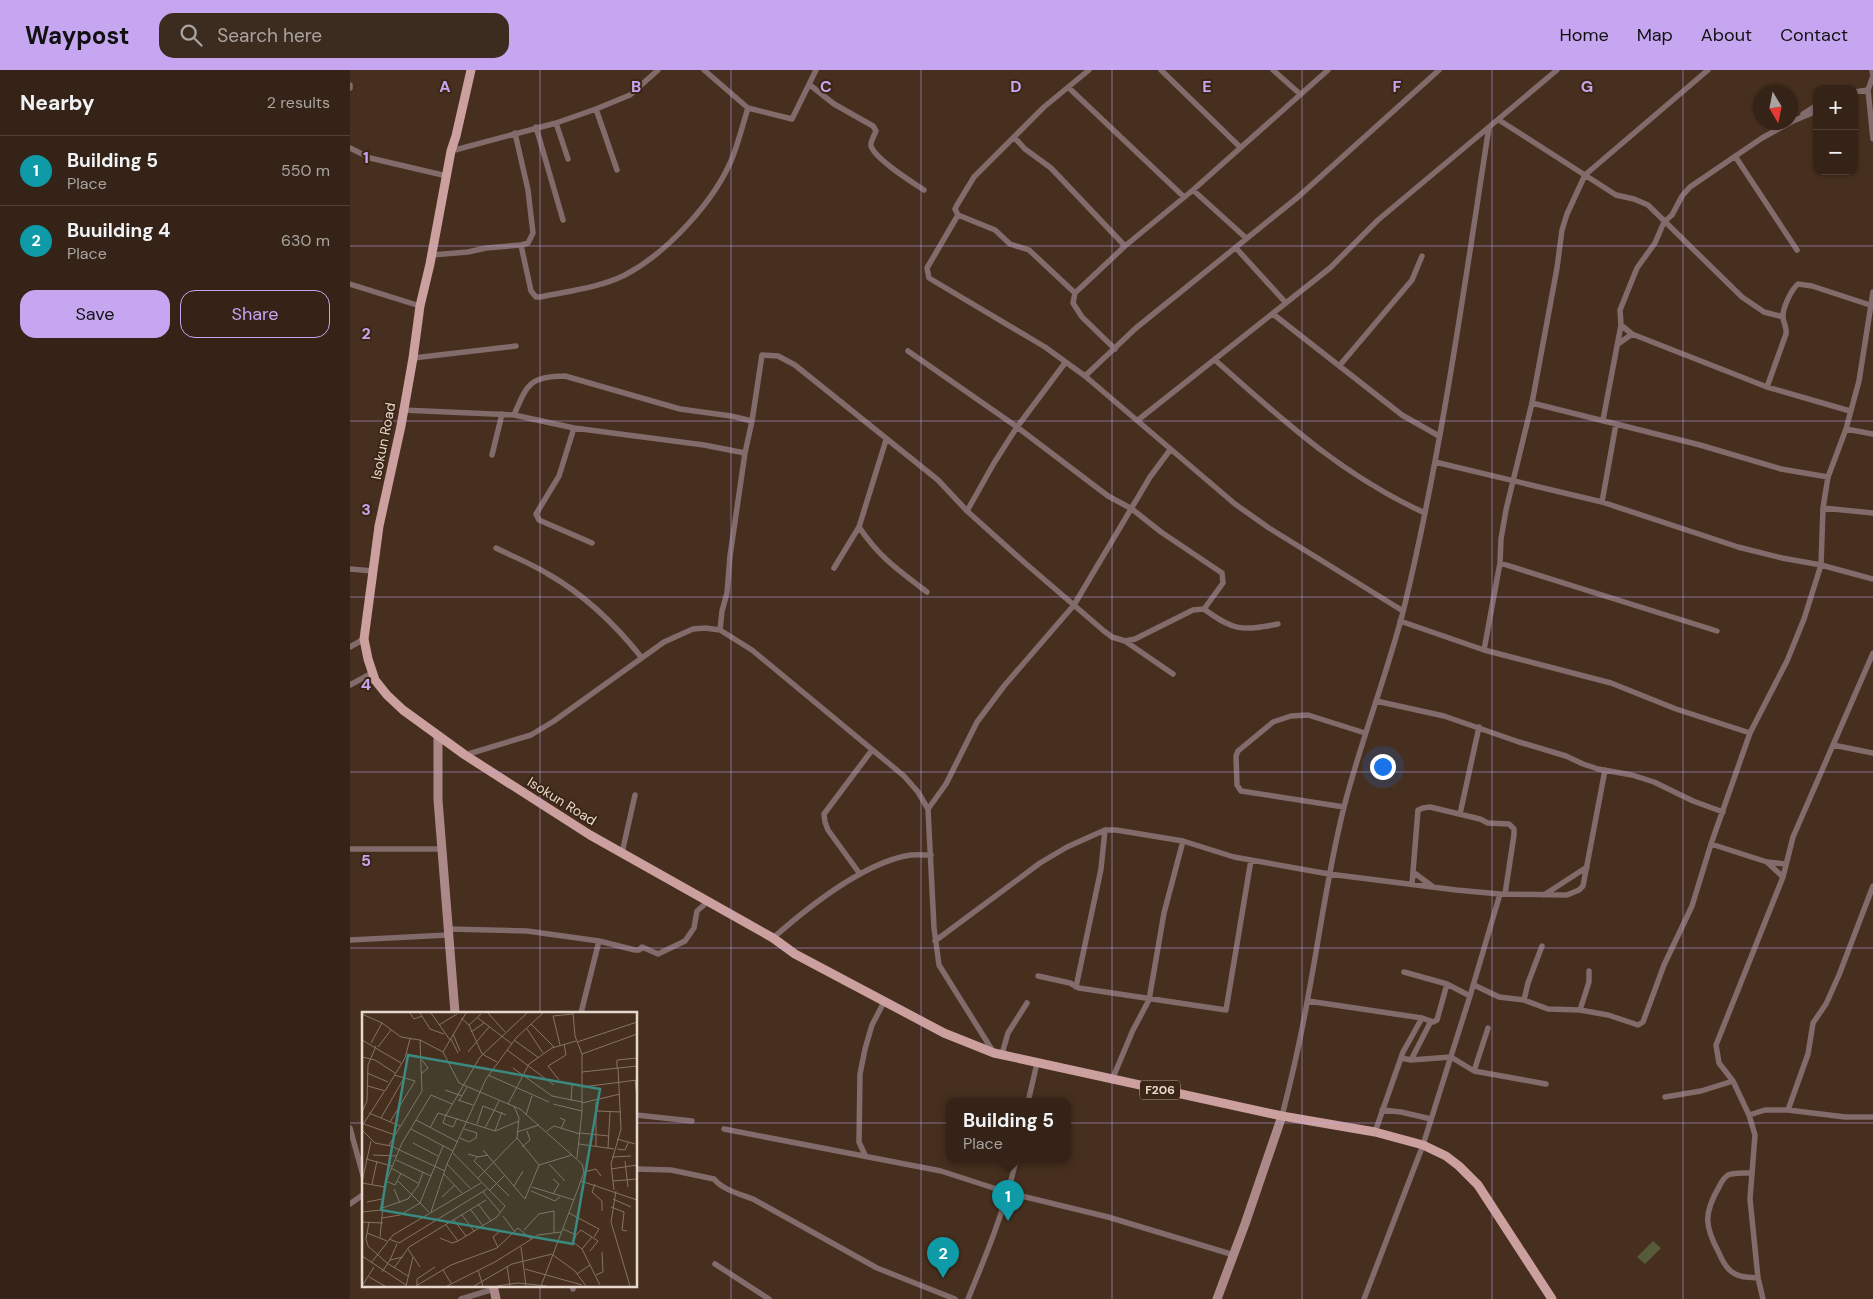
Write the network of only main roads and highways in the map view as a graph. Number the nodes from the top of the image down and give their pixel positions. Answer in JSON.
{"nodes":[{"id":1,"x":471,"y":70,"type":"edge"},
{"id":2,"x":1552,"y":1299,"type":"edge"}],
"edges":[{"from":1,"to":2,"type":"main road","name":"Isokun Road","number":"F206"}]}
